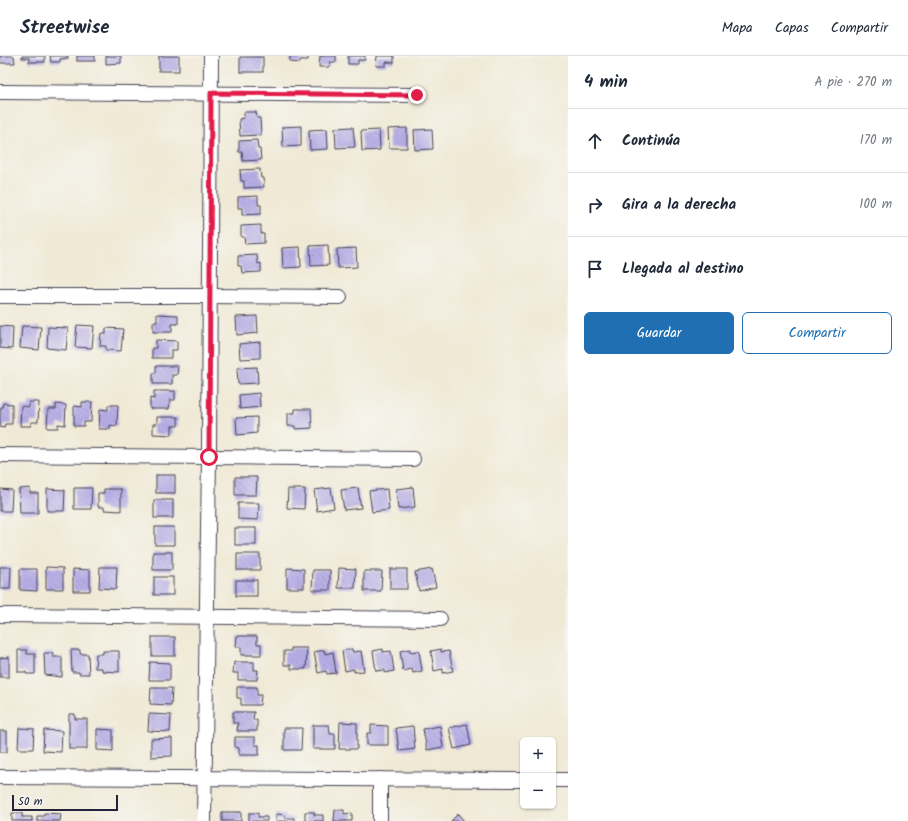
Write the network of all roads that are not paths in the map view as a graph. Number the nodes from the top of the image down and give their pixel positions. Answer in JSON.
{"nodes":[{"id":1,"x":211,"y":56,"type":"edge"},
{"id":2,"x":0,"y":92,"type":"edge"},
{"id":3,"x":211,"y":93,"type":"junction"},
{"id":4,"x":417,"y":95,"type":"dead end"},
{"id":5,"x":0,"y":296,"type":"edge"},
{"id":6,"x":210,"y":296,"type":"junction"},
{"id":7,"x":340,"y":297,"type":"dead end"},
{"id":8,"x":0,"y":455,"type":"edge"},
{"id":9,"x":209,"y":457,"type":"junction"},
{"id":10,"x":413,"y":458,"type":"dead end"},
{"id":11,"x":0,"y":615,"type":"edge"},
{"id":12,"x":207,"y":617,"type":"junction"},
{"id":13,"x":440,"y":619,"type":"dead end"},
{"id":14,"x":0,"y":777,"type":"edge"},
{"id":15,"x":205,"y":778,"type":"junction"},
{"id":16,"x":380,"y":779,"type":"junction"},
{"id":17,"x":520,"y":780,"type":"edge"},
{"id":18,"x":556,"y":780,"type":"edge"},
{"id":19,"x":568,"y":780,"type":"edge"},
{"id":20,"x":204,"y":821,"type":"edge"},
{"id":21,"x":380,"y":821,"type":"edge"}],
"edges":[{"from":1,"to":3,"type":"street"},
{"from":2,"to":3,"type":"street"},
{"from":3,"to":4,"type":"street"},
{"from":3,"to":6,"type":"street"},
{"from":5,"to":6,"type":"street"},
{"from":6,"to":7,"type":"street"},
{"from":6,"to":9,"type":"street"},
{"from":8,"to":9,"type":"street"},
{"from":9,"to":10,"type":"street"},
{"from":9,"to":12,"type":"street"},
{"from":11,"to":12,"type":"street"},
{"from":12,"to":13,"type":"street"},
{"from":12,"to":15,"type":"street"},
{"from":14,"to":15,"type":"street"},
{"from":15,"to":16,"type":"street"},
{"from":15,"to":20,"type":"street"},
{"from":16,"to":17,"type":"street"},
{"from":16,"to":21,"type":"street"},
{"from":18,"to":19,"type":"street"}]}
